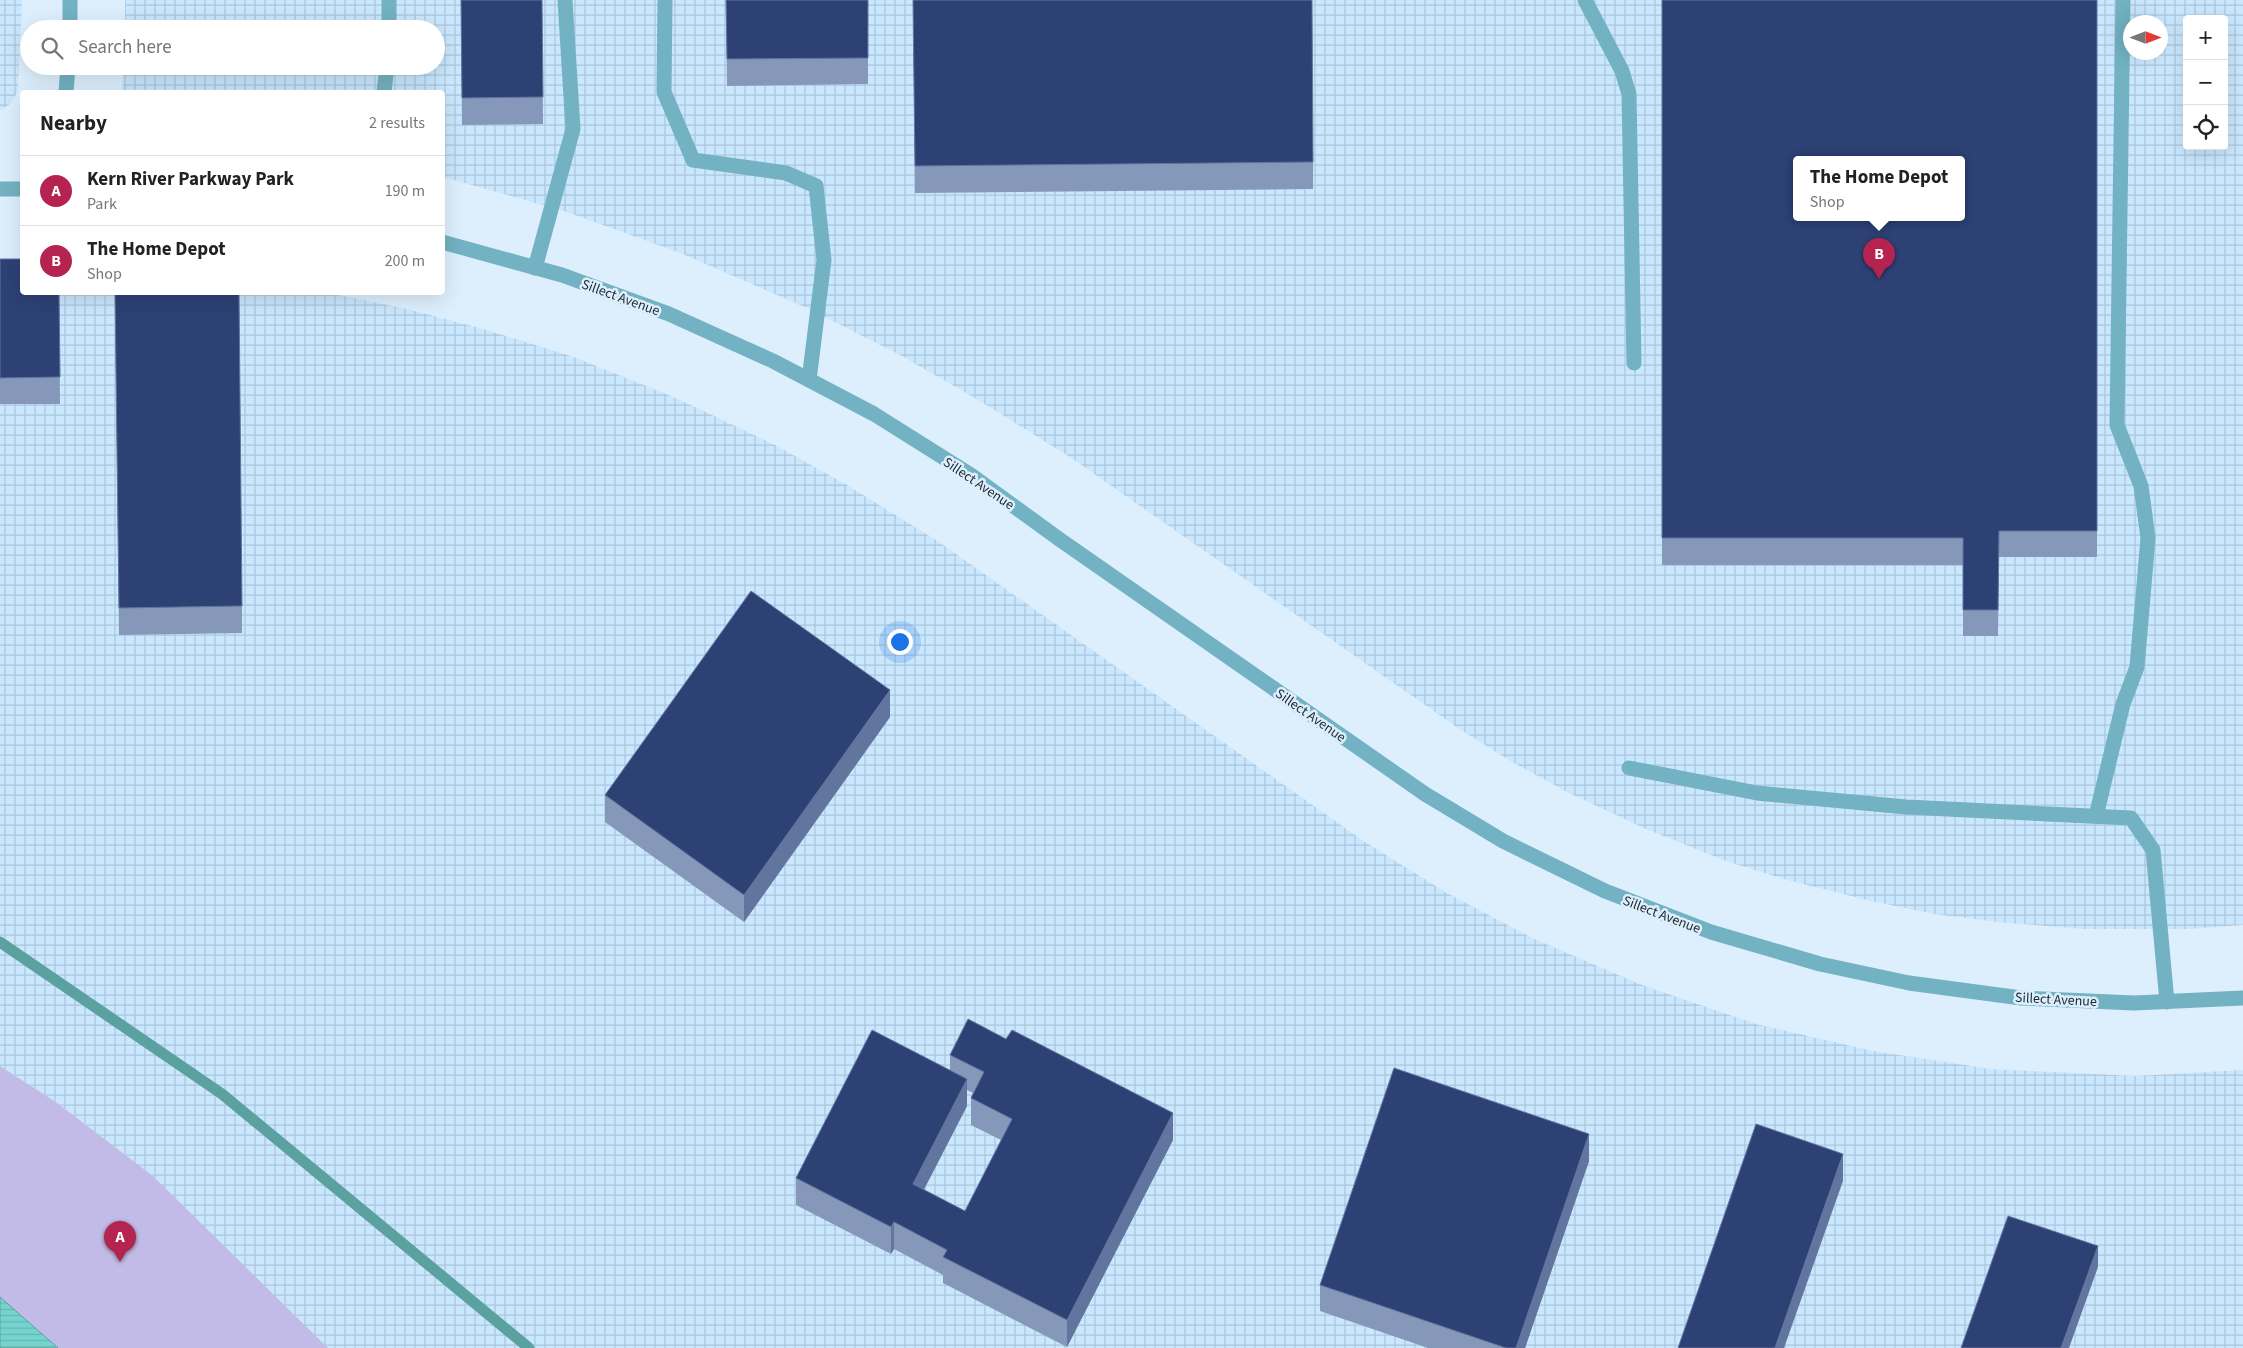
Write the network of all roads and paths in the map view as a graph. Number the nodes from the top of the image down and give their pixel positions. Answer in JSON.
{"nodes":[{"id":1,"x":70,"y":0,"type":"edge"},
{"id":2,"x":389,"y":0,"type":"edge"},
{"id":3,"x":565,"y":0,"type":"edge"},
{"id":4,"x":665,"y":0,"type":"edge"},
{"id":5,"x":1585,"y":0,"type":"edge"},
{"id":6,"x":2124,"y":0,"type":"edge"},
{"id":7,"x":70,"y":20,"type":"edge"},
{"id":8,"x":388,"y":20,"type":"edge"},
{"id":9,"x":67,"y":75,"type":"edge"},
{"id":10,"x":386,"y":75,"type":"edge"},
{"id":11,"x":66,"y":90,"type":"edge"},
{"id":12,"x":384,"y":90,"type":"edge"},
{"id":13,"x":0,"y":189,"type":"edge"},
{"id":14,"x":20,"y":189,"type":"edge"},
{"id":15,"x":445,"y":243,"type":"edge"},
{"id":16,"x":535,"y":268,"type":"junction"},
{"id":17,"x":1634,"y":363,"type":"dead end"},
{"id":18,"x":809,"y":380,"type":"junction"},
{"id":19,"x":1629,"y":768,"type":"dead end"},
{"id":20,"x":2096,"y":816,"type":"junction"},
{"id":21,"x":2243,"y":998,"type":"edge"},
{"id":22,"x":2167,"y":1002,"type":"junction"}],
"edges":[{"from":1,"to":7,"type":"street"},
{"from":2,"to":8,"type":"street"},
{"from":3,"to":16,"type":"street"},
{"from":4,"to":18,"type":"street"},
{"from":5,"to":17,"type":"street"},
{"from":6,"to":20,"type":"street"},
{"from":9,"to":11,"type":"street"},
{"from":10,"to":12,"type":"street"},
{"from":13,"to":14,"type":"street"},
{"from":15,"to":16,"type":"street","name":"Sillect Avenue"},
{"from":16,"to":18,"type":"street","name":"Sillect Avenue"},
{"from":18,"to":22,"type":"street","name":"Sillect Avenue"},
{"from":19,"to":20,"type":"street"},
{"from":20,"to":22,"type":"street"},
{"from":21,"to":22,"type":"street","name":"Sillect Avenue"}]}
